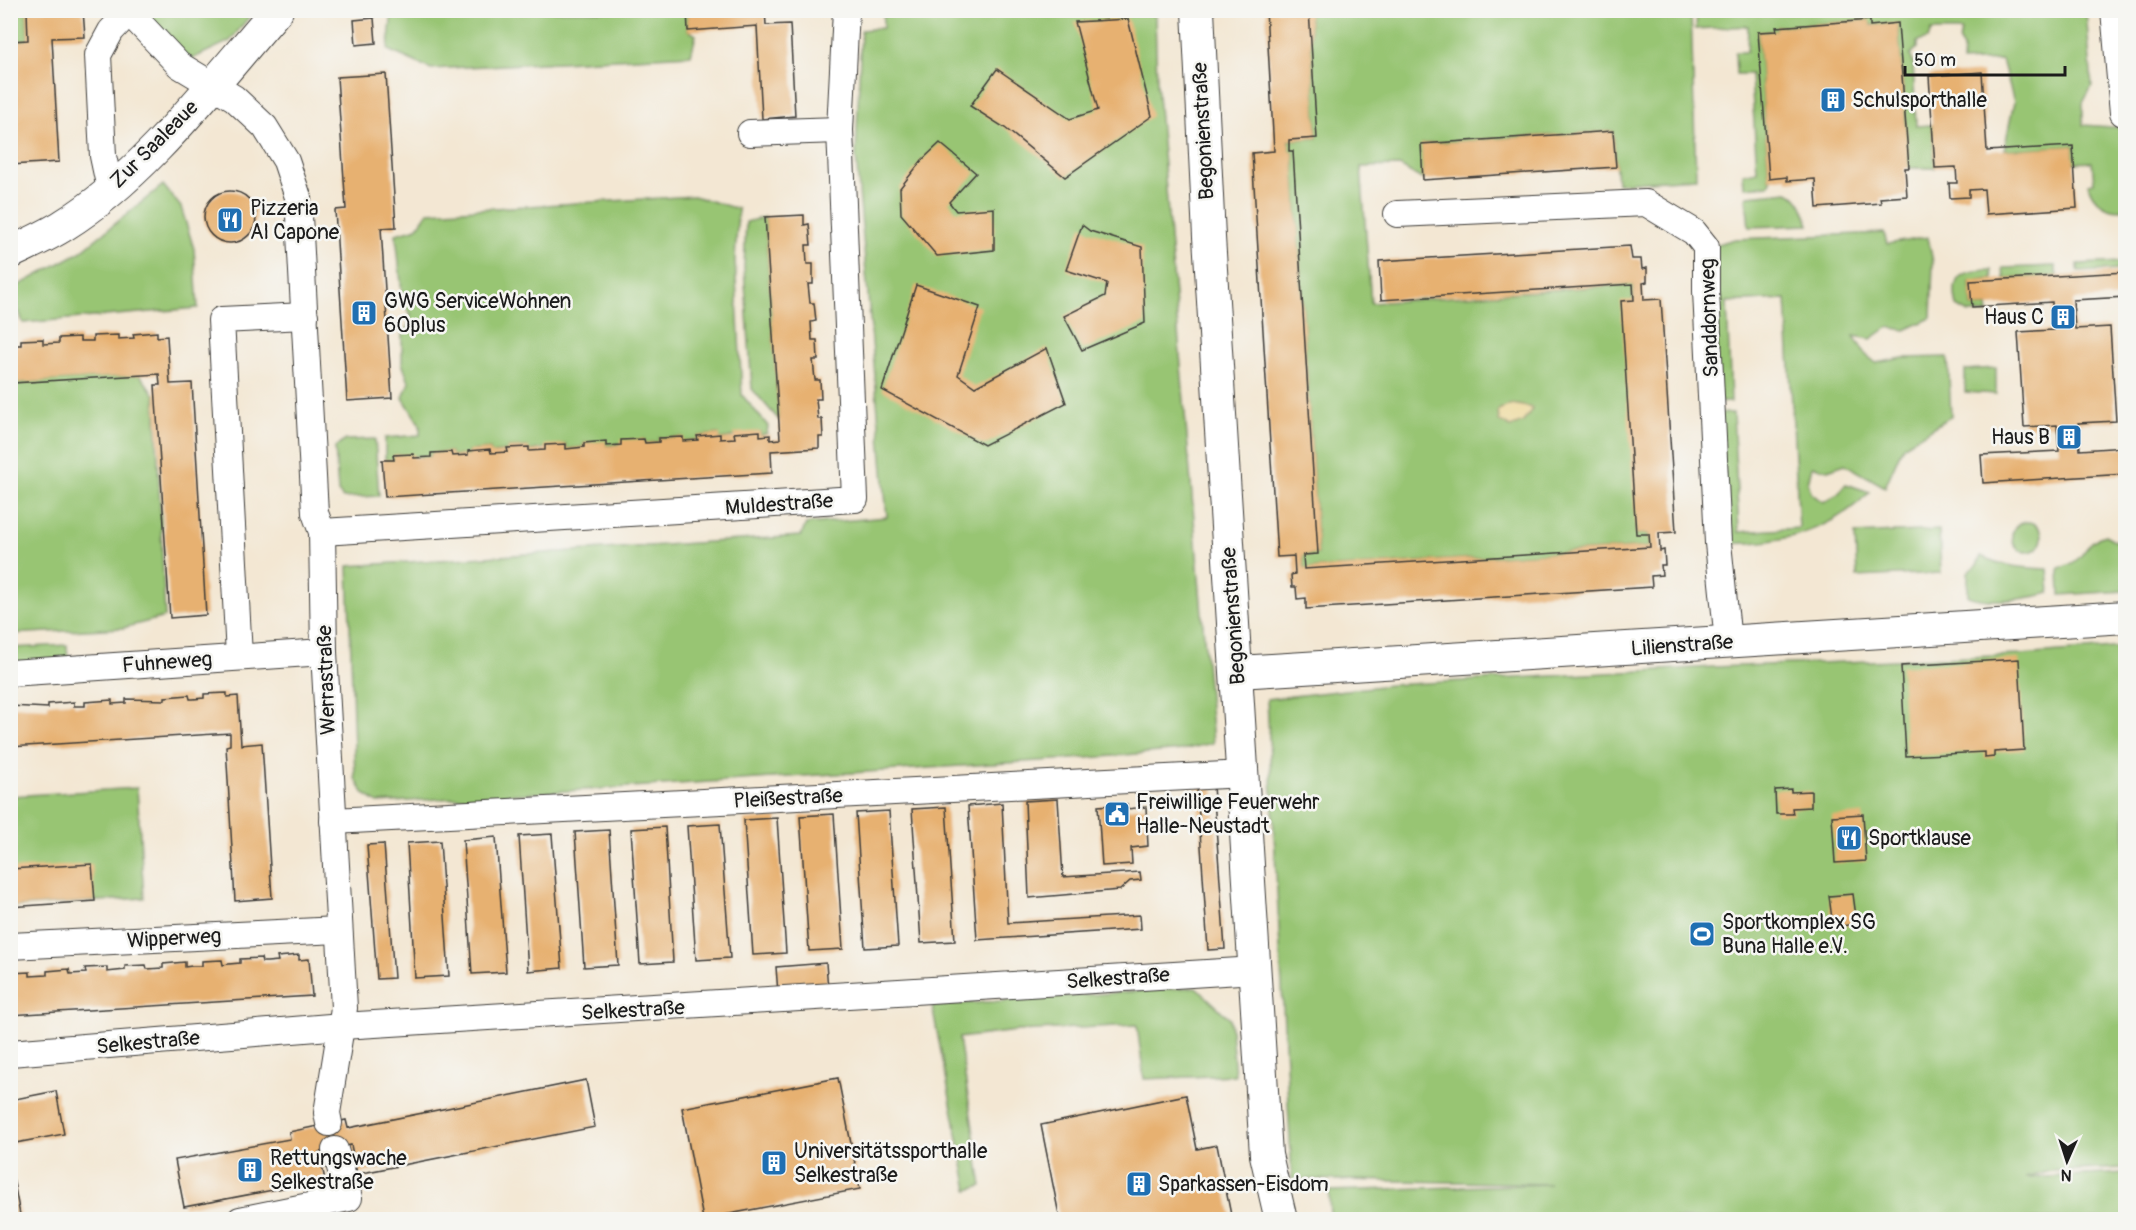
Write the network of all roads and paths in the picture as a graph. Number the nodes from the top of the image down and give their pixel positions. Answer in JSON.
{"nodes":[{"id":1,"x":277,"y":10,"type":"edge"},
{"id":2,"x":846,"y":10,"type":"edge"},
{"id":3,"x":1198,"y":10,"type":"edge"},
{"id":4,"x":2114,"y":10,"type":"edge"},
{"id":5,"x":128,"y":12,"type":"edge"},
{"id":6,"x":213,"y":85,"type":"junction"},
{"id":7,"x":2123,"y":113,"type":"dead end"},
{"id":8,"x":840,"y":130,"type":"junction"},
{"id":9,"x":750,"y":133,"type":"dead end"},
{"id":10,"x":111,"y":189,"type":"junction"},
{"id":11,"x":1397,"y":214,"type":"dead end"},
{"id":12,"x":10,"y":253,"type":"edge"},
{"id":13,"x":305,"y":316,"type":"junction"},
{"id":14,"x":322,"y":532,"type":"junction"},
{"id":15,"x":2126,"y":617,"type":"edge"},
{"id":16,"x":1728,"y":642,"type":"junction"},
{"id":17,"x":324,"y":652,"type":"junction"},
{"id":18,"x":239,"y":656,"type":"junction"},
{"id":19,"x":1238,"y":672,"type":"junction"},
{"id":20,"x":10,"y":673,"type":"edge"},
{"id":21,"x":1244,"y":774,"type":"junction"},
{"id":22,"x":333,"y":821,"type":"junction"},
{"id":23,"x":338,"y":930,"type":"junction"},
{"id":24,"x":10,"y":946,"type":"edge"},
{"id":25,"x":1256,"y":970,"type":"junction"},
{"id":26,"x":340,"y":1035,"type":"junction"},
{"id":27,"x":10,"y":1053,"type":"edge"},
{"id":28,"x":329,"y":1122,"type":"dead end"},
{"id":29,"x":334,"y":1149,"type":"dead end"},
{"id":30,"x":240,"y":1220,"type":"edge"},
{"id":31,"x":1281,"y":1220,"type":"edge"}],
"edges":[{"from":1,"to":6,"type":"street","name":"Zur Saaleaue"},
{"from":2,"to":8,"type":"street","name":"Muldestraße"},
{"from":3,"to":19,"type":"street","name":"Begonienstraße"},
{"from":4,"to":7,"type":"street"},
{"from":5,"to":6,"type":"street","name":"Werrastraße"},
{"from":5,"to":10,"type":"street"},
{"from":6,"to":10,"type":"street","name":"Zur Saaleaue"},
{"from":6,"to":13,"type":"street","name":"Werrastraße"},
{"from":8,"to":9,"type":"street"},
{"from":8,"to":14,"type":"street","name":"Muldestraße"},
{"from":10,"to":12,"type":"street","name":"Zur Saaleaue"},
{"from":11,"to":16,"type":"street","name":"Sanddornweg"},
{"from":13,"to":14,"type":"street","name":"Werrastraße"},
{"from":13,"to":18,"type":"street"},
{"from":14,"to":17,"type":"street","name":"Werrastraße"},
{"from":15,"to":16,"type":"street","name":"Lilienstraße"},
{"from":16,"to":19,"type":"street","name":"Lilienstraße"},
{"from":17,"to":18,"type":"street","name":"Fuhneweg"},
{"from":17,"to":22,"type":"street","name":"Werrastraße"},
{"from":18,"to":20,"type":"street","name":"Fuhneweg"},
{"from":19,"to":21,"type":"street","name":"Begonienstraße"},
{"from":21,"to":22,"type":"street","name":"Pleißestraße"},
{"from":21,"to":25,"type":"street","name":"Begonienstraße"},
{"from":22,"to":23,"type":"street","name":"Werrastraße"},
{"from":23,"to":24,"type":"street","name":"Wipperweg"},
{"from":23,"to":26,"type":"street","name":"Werrastraße"},
{"from":25,"to":26,"type":"street","name":"Selkestraße"},
{"from":25,"to":31,"type":"street","name":"Begonienstraße"},
{"from":26,"to":27,"type":"street","name":"Selkestraße"},
{"from":26,"to":28,"type":"street"},
{"from":29,"to":30,"type":"street"}]}
